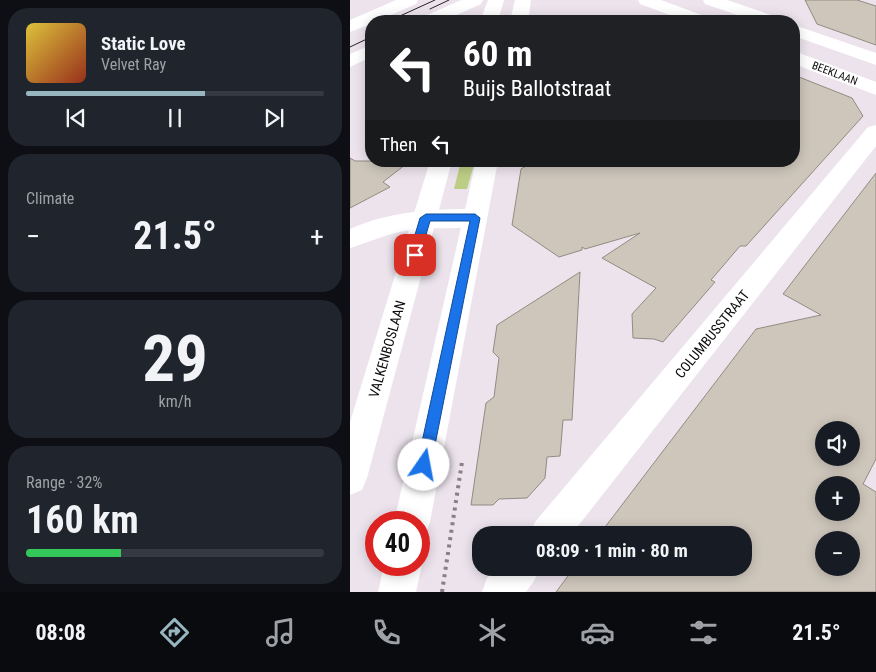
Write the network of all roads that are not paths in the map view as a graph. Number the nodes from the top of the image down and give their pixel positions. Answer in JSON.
{"nodes":[{"id":1,"x":410,"y":0,"type":"edge"},
{"id":2,"x":475,"y":0,"type":"edge"},
{"id":3,"x":496,"y":0,"type":"edge"},
{"id":4,"x":524,"y":0,"type":"edge"},
{"id":5,"x":646,"y":0,"type":"edge"},
{"id":6,"x":724,"y":2,"type":"edge"},
{"id":7,"x":377,"y":15,"type":"edge"},
{"id":8,"x":443,"y":15,"type":"edge"},
{"id":9,"x":491,"y":15,"type":"edge"},
{"id":10,"x":520,"y":15,"type":"edge"},
{"id":11,"x":685,"y":15,"type":"edge"},
{"id":12,"x":756,"y":15,"type":"edge"},
{"id":13,"x":365,"y":20,"type":"edge"},
{"id":14,"x":350,"y":27,"type":"edge"},
{"id":15,"x":800,"y":32,"type":"edge"},
{"id":16,"x":365,"y":53,"type":"edge"},
{"id":17,"x":800,"y":59,"type":"edge"},
{"id":18,"x":876,"y":59,"type":"edge"},
{"id":19,"x":350,"y":61,"type":"edge"},
{"id":20,"x":876,"y":89,"type":"edge"},
{"id":21,"x":876,"y":132,"type":"edge"},
{"id":22,"x":439,"y":167,"type":"edge"},
{"id":23,"x":486,"y":167,"type":"edge"},
{"id":24,"x":426,"y":218,"type":"junction"},
{"id":25,"x":475,"y":218,"type":"junction"},
{"id":26,"x":350,"y":239,"type":"edge"},
{"id":27,"x":350,"y":478,"type":"edge"},
{"id":28,"x":414,"y":511,"type":"edge"},
{"id":29,"x":555,"y":526,"type":"edge"},
{"id":30,"x":401,"y":576,"type":"edge"},
{"id":31,"x":514,"y":576,"type":"edge"},
{"id":32,"x":397,"y":592,"type":"edge"},
{"id":33,"x":501,"y":592,"type":"edge"}],
"edges":[{"from":1,"to":7,"type":"street"},
{"from":2,"to":8,"type":"street"},
{"from":3,"to":9,"type":"street"},
{"from":4,"to":10,"type":"street"},
{"from":5,"to":11,"type":"street"},
{"from":6,"to":12,"type":"street"},
{"from":13,"to":14,"type":"street"},
{"from":15,"to":18,"type":"street","name":"BEEKLAAN"},
{"from":16,"to":19,"type":"street"},
{"from":17,"to":20,"type":"street","name":"BEEKLAAN"},
{"from":21,"to":29,"type":"street","name":"COLUMBUSSTRAAT"},
{"from":22,"to":24,"type":"street","name":"VALKENBOSLAAN"},
{"from":23,"to":25,"type":"street"},
{"from":24,"to":25,"type":"street"},
{"from":24,"to":26,"type":"street"},
{"from":24,"to":27,"type":"street","name":"VALKENBOSLAAN"},
{"from":25,"to":28,"type":"street"},
{"from":30,"to":32,"type":"street"},
{"from":31,"to":33,"type":"street"}]}
